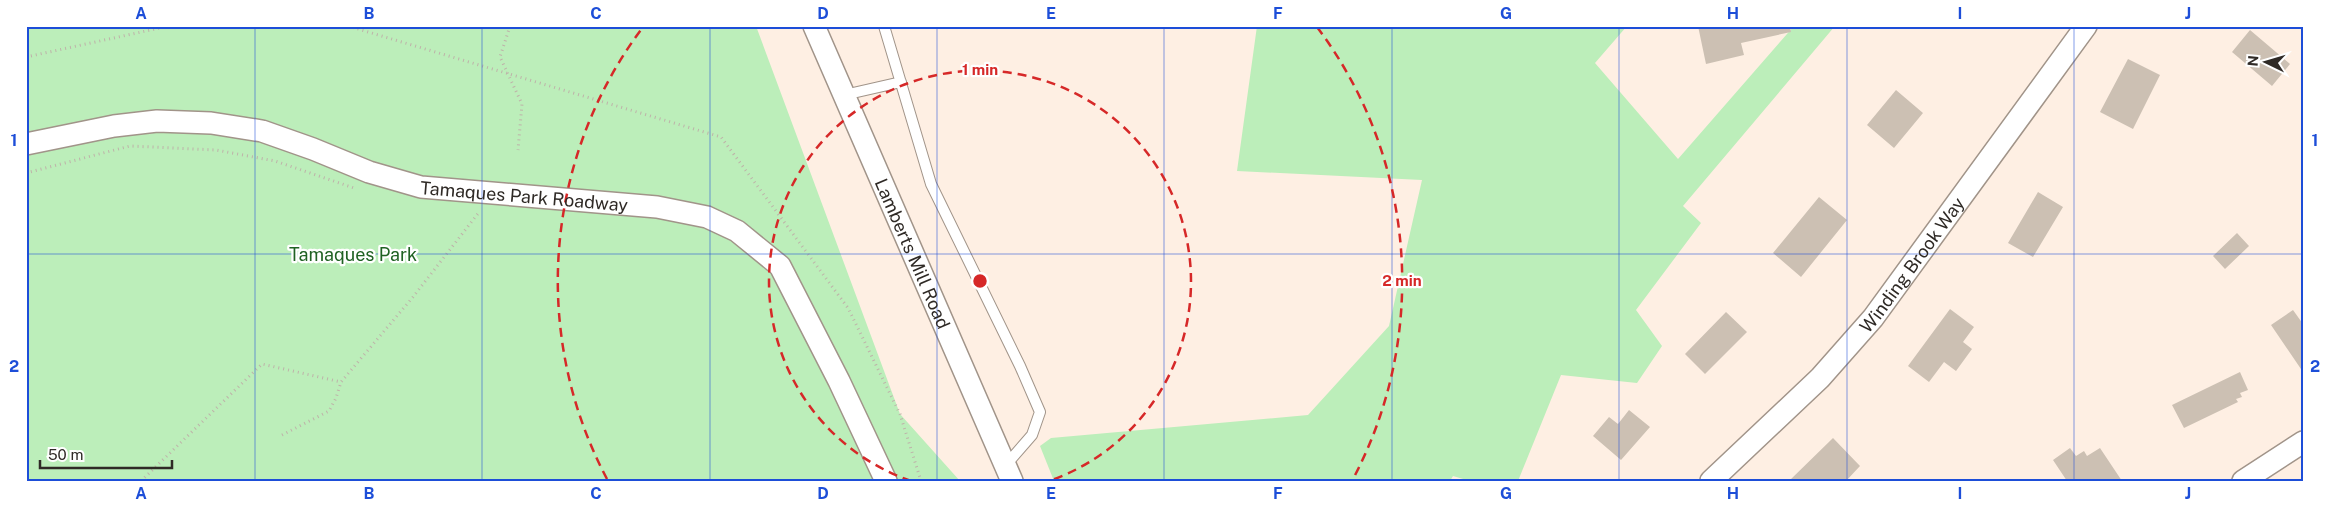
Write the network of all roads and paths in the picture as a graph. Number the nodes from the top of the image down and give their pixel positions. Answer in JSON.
{"nodes":[{"id":1,"x":169,"y":26,"type":"edge"},
{"id":2,"x":510,"y":26,"type":"edge"},
{"id":3,"x":814,"y":26,"type":"edge"},
{"id":4,"x":884,"y":26,"type":"edge"},
{"id":5,"x":2086,"y":26,"type":"edge"},
{"id":6,"x":26,"y":57,"type":"edge"},
{"id":7,"x":901,"y":82,"type":"junction"},
{"id":8,"x":844,"y":95,"type":"junction"},
{"id":9,"x":26,"y":144,"type":"edge"},
{"id":10,"x":518,"y":150,"type":"dead end"},
{"id":11,"x":26,"y":173,"type":"edge"},
{"id":12,"x":363,"y":190,"type":"dead end"},
{"id":13,"x":474,"y":206,"type":"dead end"},
{"id":14,"x":341,"y":382,"type":"junction"},
{"id":15,"x":282,"y":435,"type":"dead end"},
{"id":16,"x":2303,"y":442,"type":"edge"},
{"id":17,"x":1009,"y":473,"type":"edge"},
{"id":18,"x":141,"y":481,"type":"edge"},
{"id":19,"x":886,"y":481,"type":"edge"},
{"id":20,"x":1711,"y":481,"type":"edge"},
{"id":21,"x":2243,"y":481,"type":"edge"}],
"edges":[{"from":1,"to":6,"type":"path"},
{"from":2,"to":10,"type":"path"},
{"from":3,"to":8,"type":"street","name":"Lamberts Mill Road"},
{"from":4,"to":7,"type":"lane"},
{"from":5,"to":20,"type":"street","name":"Winding Brook Way"},
{"from":7,"to":8,"type":"lane"},
{"from":7,"to":17,"type":"lane"},
{"from":8,"to":17,"type":"street","name":"Lamberts Mill Road"},
{"from":9,"to":19,"type":"street","name":"Tamaques Park Roadway"},
{"from":11,"to":12,"type":"path"},
{"from":13,"to":14,"type":"path"},
{"from":14,"to":15,"type":"path"},
{"from":14,"to":18,"type":"path"},
{"from":16,"to":21,"type":"street"}]}
